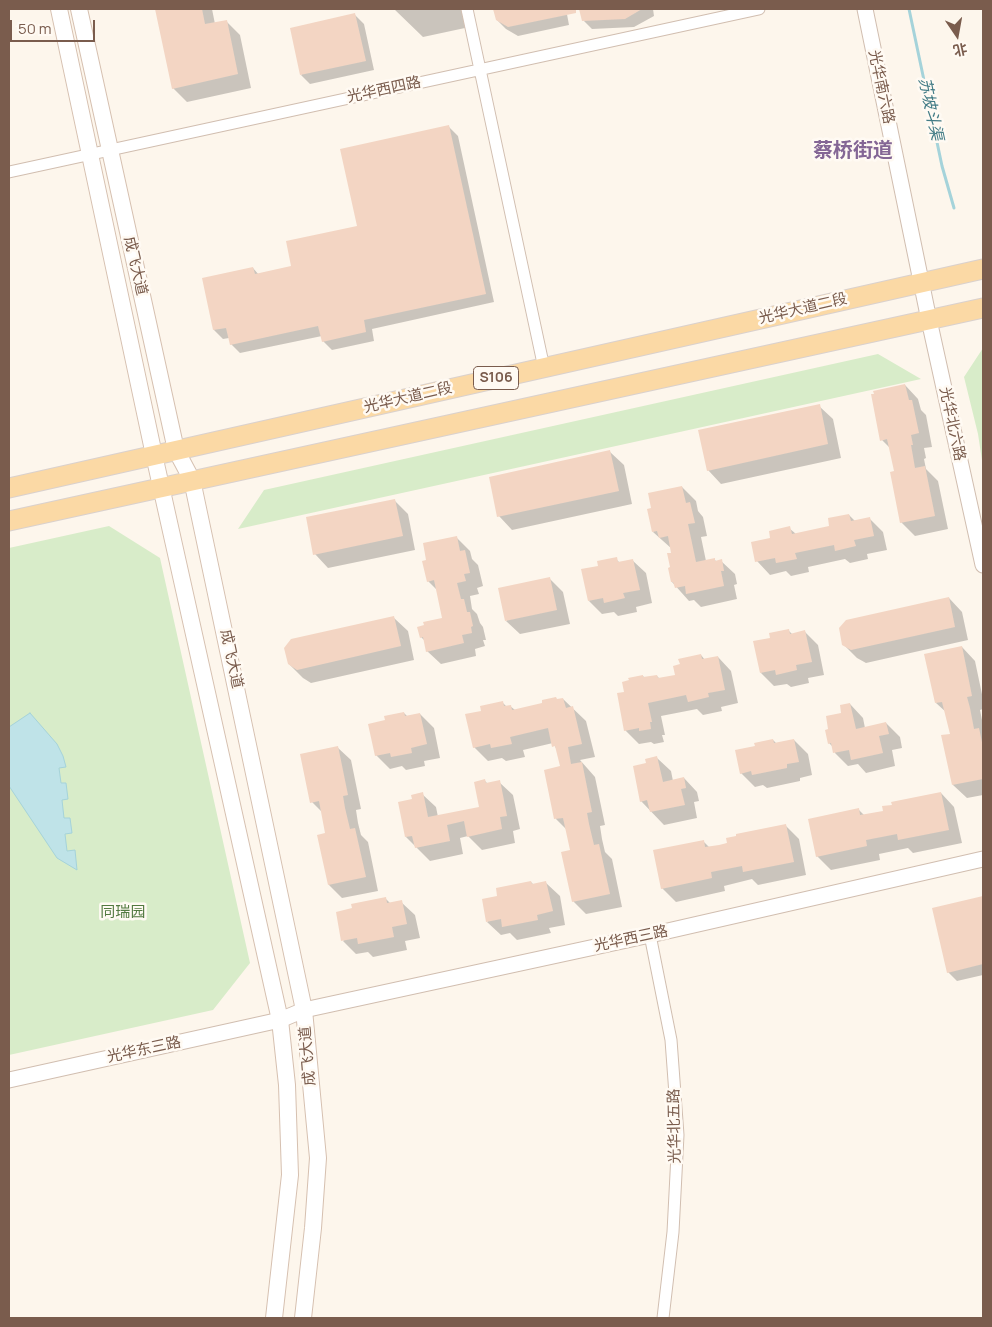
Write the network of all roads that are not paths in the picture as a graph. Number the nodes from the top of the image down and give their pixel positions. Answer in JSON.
{"nodes":[{"id":1,"x":59,"y":9,"type":"edge"},
{"id":2,"x":79,"y":9,"type":"edge"},
{"id":3,"x":467,"y":9,"type":"edge"},
{"id":4,"x":759,"y":9,"type":"edge"},
{"id":5,"x":865,"y":9,"type":"edge"},
{"id":6,"x":480,"y":69,"type":"junction"},
{"id":7,"x":109,"y":150,"type":"junction"},
{"id":8,"x":89,"y":154,"type":"junction"},
{"id":9,"x":9,"y":172,"type":"edge"},
{"id":10,"x":983,"y":269,"type":"edge"},
{"id":11,"x":922,"y":282,"type":"junction"},
{"id":12,"x":983,"y":308,"type":"edge"},
{"id":13,"x":929,"y":320,"type":"junction"},
{"id":14,"x":544,"y":368,"type":"junction"},
{"id":15,"x":176,"y":450,"type":"junction"},
{"id":16,"x":154,"y":455,"type":"junction"},
{"id":17,"x":192,"y":480,"type":"junction"},
{"id":18,"x":9,"y":488,"type":"edge"},
{"id":19,"x":161,"y":488,"type":"junction"},
{"id":20,"x":9,"y":521,"type":"edge"},
{"id":21,"x":983,"y":565,"type":"edge"},
{"id":22,"x":983,"y":859,"type":"edge"},
{"id":23,"x":650,"y":935,"type":"junction"},
{"id":24,"x":304,"y":1010,"type":"junction"},
{"id":25,"x":280,"y":1020,"type":"junction"},
{"id":26,"x":9,"y":1080,"type":"edge"},
{"id":27,"x":274,"y":1318,"type":"edge"},
{"id":28,"x":303,"y":1318,"type":"edge"},
{"id":29,"x":664,"y":1318,"type":"edge"}],
"edges":[{"from":1,"to":8,"type":"main road","name":"成飞大道"},
{"from":2,"to":7,"type":"main road","name":"成飞大道"},
{"from":3,"to":6,"type":"street"},
{"from":4,"to":6,"type":"street","name":"光华西四路"},
{"from":5,"to":11,"type":"street","name":"光华南六路"},
{"from":6,"to":7,"type":"street","name":"光华西四路"},
{"from":6,"to":14,"type":"street"},
{"from":7,"to":8,"type":"street","name":"光华西四路"},
{"from":7,"to":15,"type":"main road","name":"成飞大道"},
{"from":8,"to":9,"type":"street","name":"光华西四路"},
{"from":8,"to":16,"type":"main road","name":"成飞大道"},
{"from":10,"to":11,"type":"main road","name":"光华大道二段","number":"S106"},
{"from":11,"to":13,"type":"street","name":"光华北六路"},
{"from":11,"to":14,"type":"main road","name":"光华大道二段","number":"S106"},
{"from":12,"to":13,"type":"main road","number":"S106"},
{"from":13,"to":17,"type":"main road","number":"S106"},
{"from":13,"to":21,"type":"street","name":"光华北六路"},
{"from":14,"to":15,"type":"main road","name":"光华大道二段","number":"S106"},
{"from":15,"to":16,"type":"main road","name":"光华大道二段","number":"S106"},
{"from":15,"to":17,"type":"main road","name":"成飞大道"},
{"from":16,"to":18,"type":"main road","name":"光华大道二段","number":"S106"},
{"from":16,"to":19,"type":"main road","name":"成飞大道"},
{"from":17,"to":19,"type":"main road","number":"S106"},
{"from":17,"to":24,"type":"main road","name":"成飞大道"},
{"from":19,"to":20,"type":"main road","number":"S106"},
{"from":19,"to":25,"type":"main road","name":"成飞大道"},
{"from":22,"to":23,"type":"street","name":"光华西三路"},
{"from":23,"to":24,"type":"street","name":"光华西三路"},
{"from":23,"to":29,"type":"street","name":"光华北五路"},
{"from":24,"to":25,"type":"street","name":"光华西三路"},
{"from":24,"to":28,"type":"main road","name":"成飞大道"},
{"from":25,"to":26,"type":"street","name":"光华东三路"},
{"from":25,"to":27,"type":"main road","name":"成飞大道"}]}
